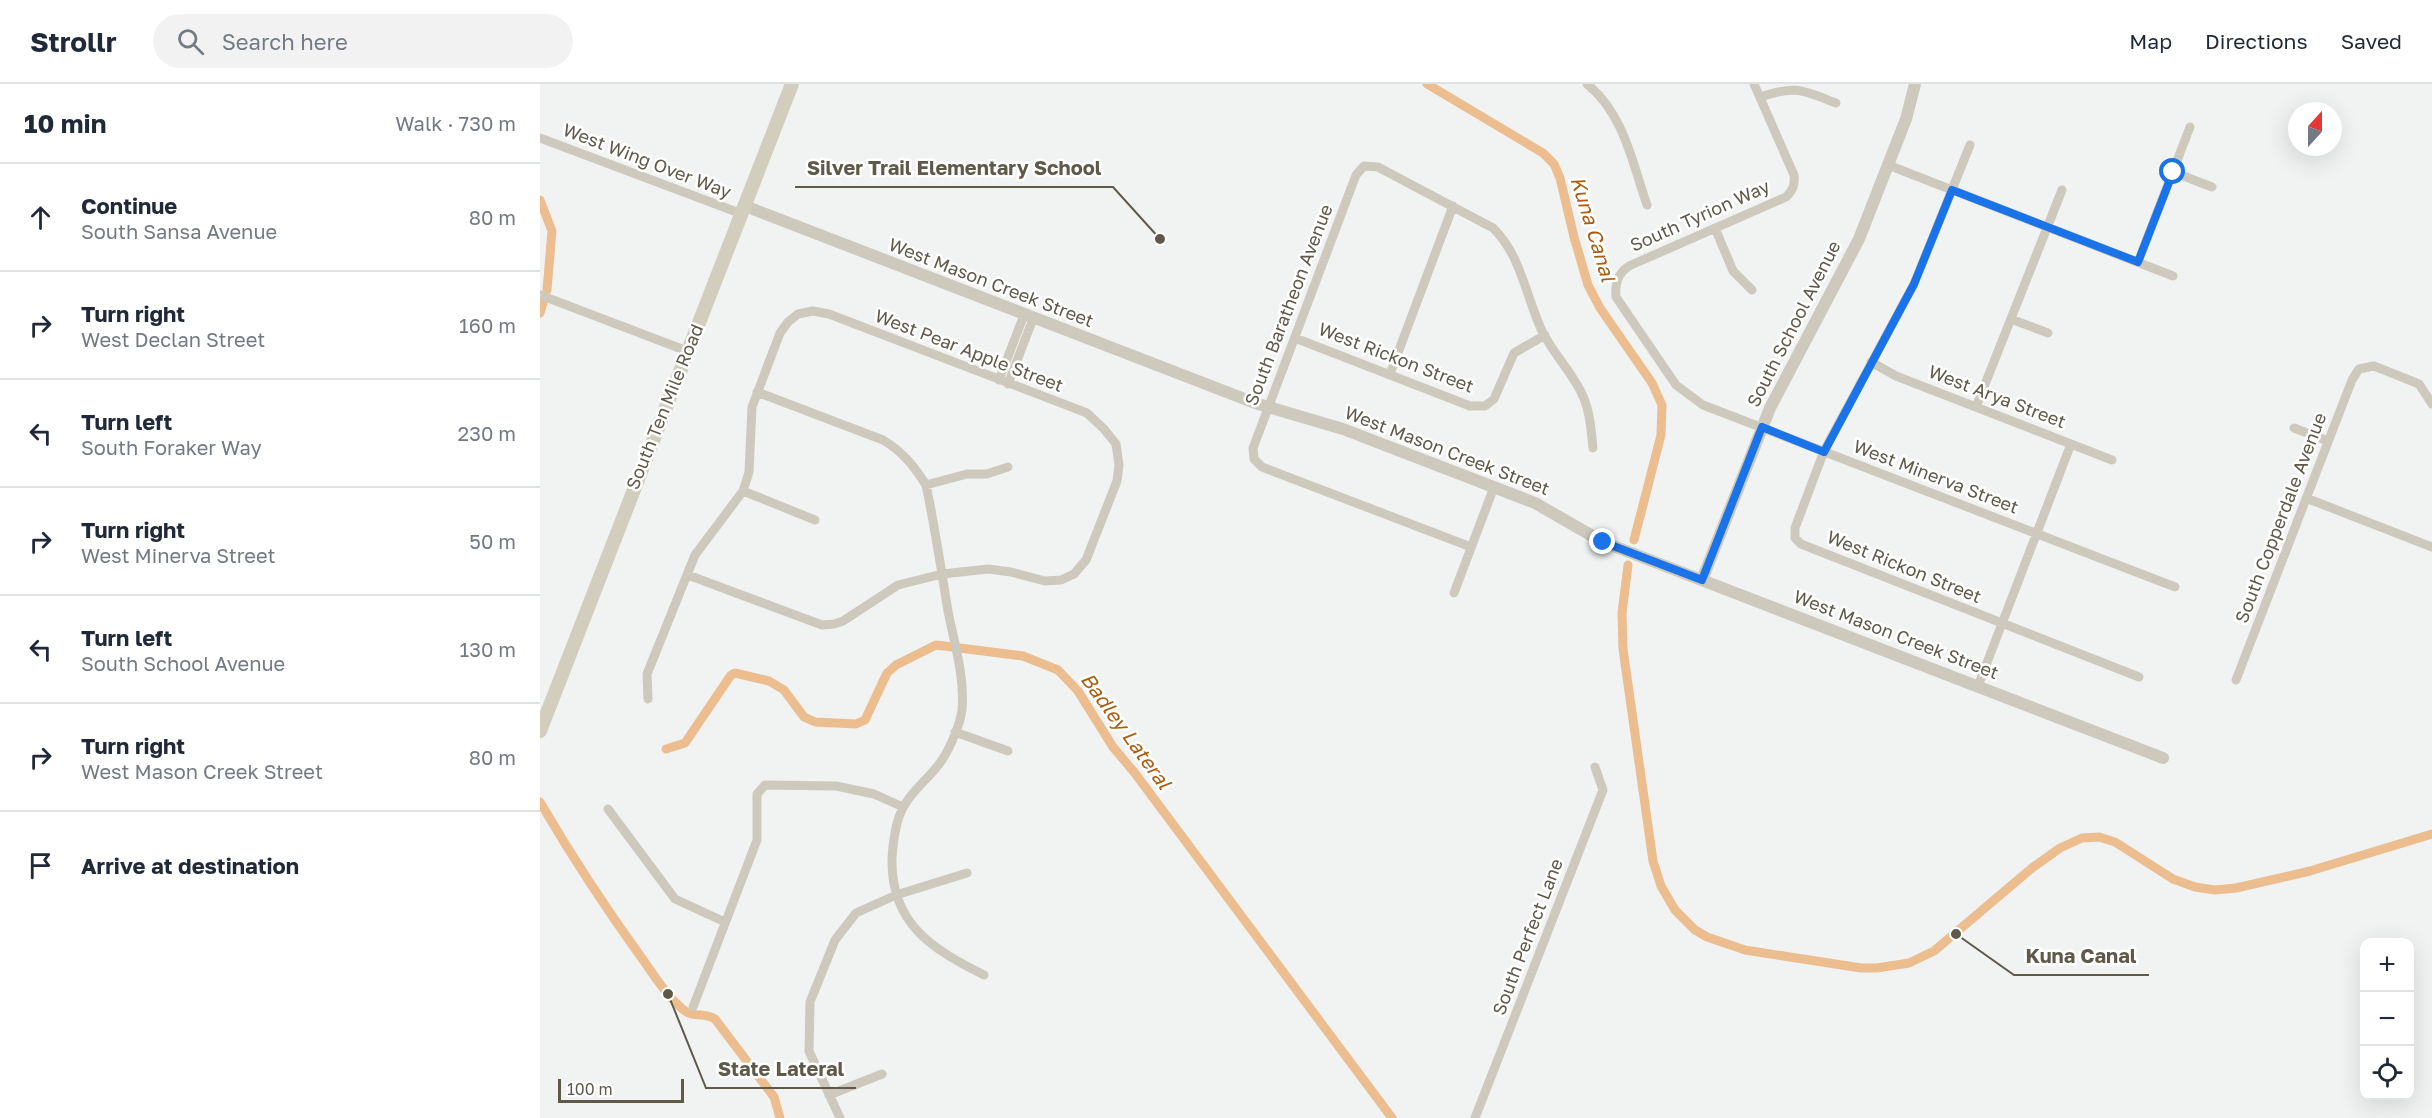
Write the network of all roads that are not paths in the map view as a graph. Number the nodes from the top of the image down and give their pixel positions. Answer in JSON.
{"nodes":[{"id":1,"x":792,"y":84,"type":"edge"},
{"id":2,"x":1587,"y":84,"type":"edge"},
{"id":3,"x":1754,"y":84,"type":"edge"},
{"id":4,"x":1915,"y":84,"type":"edge"},
{"id":5,"x":1760,"y":97,"type":"junction"},
{"id":6,"x":1836,"y":103,"type":"dead end"},
{"id":7,"x":2190,"y":127,"type":"dead end"},
{"id":8,"x":540,"y":138,"type":"edge"},
{"id":9,"x":1970,"y":145,"type":"dead end"},
{"id":10,"x":1888,"y":165,"type":"junction"},
{"id":11,"x":2173,"y":172,"type":"junction"},
{"id":12,"x":2212,"y":187,"type":"dead end"},
{"id":13,"x":1952,"y":190,"type":"junction"},
{"id":14,"x":2062,"y":190,"type":"dead end"},
{"id":15,"x":1453,"y":206,"type":"junction"},
{"id":16,"x":1647,"y":206,"type":"dead end"},
{"id":17,"x":743,"y":210,"type":"junction"},
{"id":18,"x":2047,"y":227,"type":"junction"},
{"id":19,"x":1715,"y":228,"type":"junction"},
{"id":20,"x":2138,"y":262,"type":"junction"},
{"id":21,"x":2174,"y":276,"type":"dead end"},
{"id":22,"x":1617,"y":278,"type":"joint"},
{"id":23,"x":1752,"y":290,"type":"dead end"},
{"id":24,"x":540,"y":295,"type":"edge"},
{"id":25,"x":1029,"y":317,"type":"junction"},
{"id":26,"x":2011,"y":319,"type":"junction"},
{"id":27,"x":2048,"y":333,"type":"dead end"},
{"id":28,"x":1545,"y":335,"type":"junction"},
{"id":29,"x":1296,"y":338,"type":"junction"},
{"id":30,"x":687,"y":351,"type":"junction"},
{"id":31,"x":1872,"y":362,"type":"junction"},
{"id":32,"x":1390,"y":374,"type":"junction"},
{"id":33,"x":1004,"y":382,"type":"junction"},
{"id":34,"x":757,"y":392,"type":"junction"},
{"id":35,"x":2432,"y":404,"type":"edge"},
{"id":36,"x":1269,"y":407,"type":"junction"},
{"id":37,"x":1976,"y":407,"type":"junction"},
{"id":38,"x":1762,"y":427,"type":"junction"},
{"id":39,"x":2294,"y":428,"type":"dead end"},
{"id":40,"x":2328,"y":441,"type":"junction"},
{"id":41,"x":2071,"y":444,"type":"junction"},
{"id":42,"x":1593,"y":448,"type":"dead end"},
{"id":43,"x":1824,"y":452,"type":"junction"},
{"id":44,"x":2112,"y":460,"type":"dead end"},
{"id":45,"x":1008,"y":467,"type":"dead end"},
{"id":46,"x":926,"y":485,"type":"junction"},
{"id":47,"x":1494,"y":487,"type":"junction"},
{"id":48,"x":743,"y":491,"type":"junction"},
{"id":49,"x":2306,"y":498,"type":"junction"},
{"id":50,"x":815,"y":520,"type":"dead end"},
{"id":51,"x":2037,"y":534,"type":"junction"},
{"id":52,"x":1472,"y":547,"type":"junction"},
{"id":53,"x":2432,"y":547,"type":"edge"},
{"id":54,"x":942,"y":574,"type":"junction"},
{"id":55,"x":688,"y":575,"type":"junction"},
{"id":56,"x":1702,"y":580,"type":"junction"},
{"id":57,"x":2175,"y":587,"type":"dead end"},
{"id":58,"x":1454,"y":593,"type":"dead end"},
{"id":59,"x":2002,"y":623,"type":"junction"},
{"id":60,"x":2139,"y":677,"type":"dead end"},
{"id":61,"x":2236,"y":680,"type":"dead end"},
{"id":62,"x":1978,"y":686,"type":"junction"},
{"id":63,"x":648,"y":699,"type":"dead end"},
{"id":64,"x":540,"y":731,"type":"edge"},
{"id":65,"x":955,"y":732,"type":"junction"},
{"id":66,"x":1008,"y":751,"type":"dead end"},
{"id":67,"x":2163,"y":758,"type":"dead end"},
{"id":68,"x":1595,"y":767,"type":"dead end"},
{"id":69,"x":903,"y":807,"type":"junction"},
{"id":70,"x":608,"y":809,"type":"dead end"},
{"id":71,"x":967,"y":873,"type":"dead end"},
{"id":72,"x":896,"y":895,"type":"junction"},
{"id":73,"x":725,"y":922,"type":"junction"},
{"id":74,"x":984,"y":975,"type":"dead end"},
{"id":75,"x":693,"y":1007,"type":"dead end"},
{"id":76,"x":882,"y":1074,"type":"dead end"},
{"id":77,"x":830,"y":1095,"type":"junction"},
{"id":78,"x":840,"y":1118,"type":"edge"},
{"id":79,"x":1474,"y":1118,"type":"edge"}],
"edges":[{"from":1,"to":17,"type":"main road","name":"South Ten Mile Road"},
{"from":2,"to":16,"type":"street"},
{"from":3,"to":5,"type":"street","name":"South Tyrion Way"},
{"from":4,"to":10,"type":"street","name":"South School Avenue"},
{"from":5,"to":6,"type":"street"},
{"from":5,"to":19,"type":"street","name":"South Tyrion Way"},
{"from":7,"to":11,"type":"street"},
{"from":8,"to":17,"type":"street","name":"West Wing Over Way"},
{"from":9,"to":13,"type":"street"},
{"from":10,"to":13,"type":"street"},
{"from":10,"to":38,"type":"street","name":"South School Avenue"},
{"from":11,"to":12,"type":"street"},
{"from":11,"to":20,"type":"street"},
{"from":13,"to":18,"type":"street"},
{"from":13,"to":31,"type":"street"},
{"from":14,"to":18,"type":"street"},
{"from":15,"to":28,"type":"street"},
{"from":15,"to":29,"type":"street","name":"South Baratheon Avenue"},
{"from":15,"to":32,"type":"street"},
{"from":17,"to":25,"type":"street","name":"West Mason Creek Street"},
{"from":17,"to":30,"type":"main road","name":"South Ten Mile Road"},
{"from":18,"to":20,"type":"street"},
{"from":18,"to":26,"type":"street"},
{"from":19,"to":22,"type":"street","name":"South Tyrion Way"},
{"from":19,"to":23,"type":"street"},
{"from":20,"to":21,"type":"street"},
{"from":22,"to":38,"type":"street","name":"West Minerva Street"},
{"from":24,"to":30,"type":"street"},
{"from":25,"to":33,"type":"street"},
{"from":25,"to":36,"type":"street","name":"West Mason Creek Street"},
{"from":26,"to":27,"type":"street"},
{"from":26,"to":37,"type":"street"},
{"from":28,"to":32,"type":"street","name":"West Rickon Street"},
{"from":28,"to":42,"type":"street"},
{"from":29,"to":32,"type":"street","name":"West Rickon Street"},
{"from":29,"to":36,"type":"street","name":"South Baratheon Avenue"},
{"from":30,"to":64,"type":"main road","name":"South Ten Mile Road"},
{"from":31,"to":37,"type":"street","name":"West Arya Street"},
{"from":31,"to":43,"type":"street"},
{"from":33,"to":34,"type":"street","name":"West Pear Apple Street"},
{"from":33,"to":54,"type":"street","name":"West Pear Apple Street"},
{"from":34,"to":46,"type":"street"},
{"from":34,"to":48,"type":"street"},
{"from":35,"to":40,"type":"street","name":"South Copperdale Avenue"},
{"from":36,"to":47,"type":"street","name":"West Mason Creek Street"},
{"from":36,"to":52,"type":"street","name":"South Baratheon Avenue"},
{"from":37,"to":41,"type":"street","name":"West Arya Street"},
{"from":38,"to":43,"type":"street","name":"West Minerva Street"},
{"from":38,"to":56,"type":"street","name":"South School Avenue"},
{"from":39,"to":40,"type":"street"},
{"from":40,"to":49,"type":"street","name":"South Copperdale Avenue"},
{"from":41,"to":44,"type":"street","name":"West Arya Street"},
{"from":41,"to":51,"type":"street"},
{"from":43,"to":51,"type":"street","name":"West Minerva Street"},
{"from":43,"to":59,"type":"street","name":"West Rickon Street"},
{"from":45,"to":46,"type":"street"},
{"from":46,"to":54,"type":"street"},
{"from":47,"to":52,"type":"street"},
{"from":47,"to":56,"type":"street","name":"West Mason Creek Street"},
{"from":48,"to":50,"type":"street"},
{"from":48,"to":55,"type":"street"},
{"from":49,"to":53,"type":"street"},
{"from":49,"to":61,"type":"street","name":"South Copperdale Avenue"},
{"from":51,"to":57,"type":"street","name":"West Minerva Street"},
{"from":51,"to":59,"type":"street"},
{"from":52,"to":58,"type":"street"},
{"from":54,"to":55,"type":"street"},
{"from":54,"to":65,"type":"street"},
{"from":55,"to":63,"type":"street"},
{"from":56,"to":62,"type":"street","name":"West Mason Creek Street"},
{"from":59,"to":60,"type":"street","name":"West Rickon Street"},
{"from":59,"to":62,"type":"street"},
{"from":62,"to":67,"type":"street","name":"West Mason Creek Street"},
{"from":65,"to":66,"type":"street"},
{"from":65,"to":69,"type":"street"},
{"from":68,"to":79,"type":"street","name":"South Perfect Lane"},
{"from":69,"to":72,"type":"street"},
{"from":69,"to":73,"type":"street"},
{"from":70,"to":73,"type":"street"},
{"from":71,"to":72,"type":"street"},
{"from":72,"to":74,"type":"street"},
{"from":72,"to":77,"type":"street"},
{"from":73,"to":75,"type":"street"},
{"from":76,"to":77,"type":"street"},
{"from":77,"to":78,"type":"street"}]}
